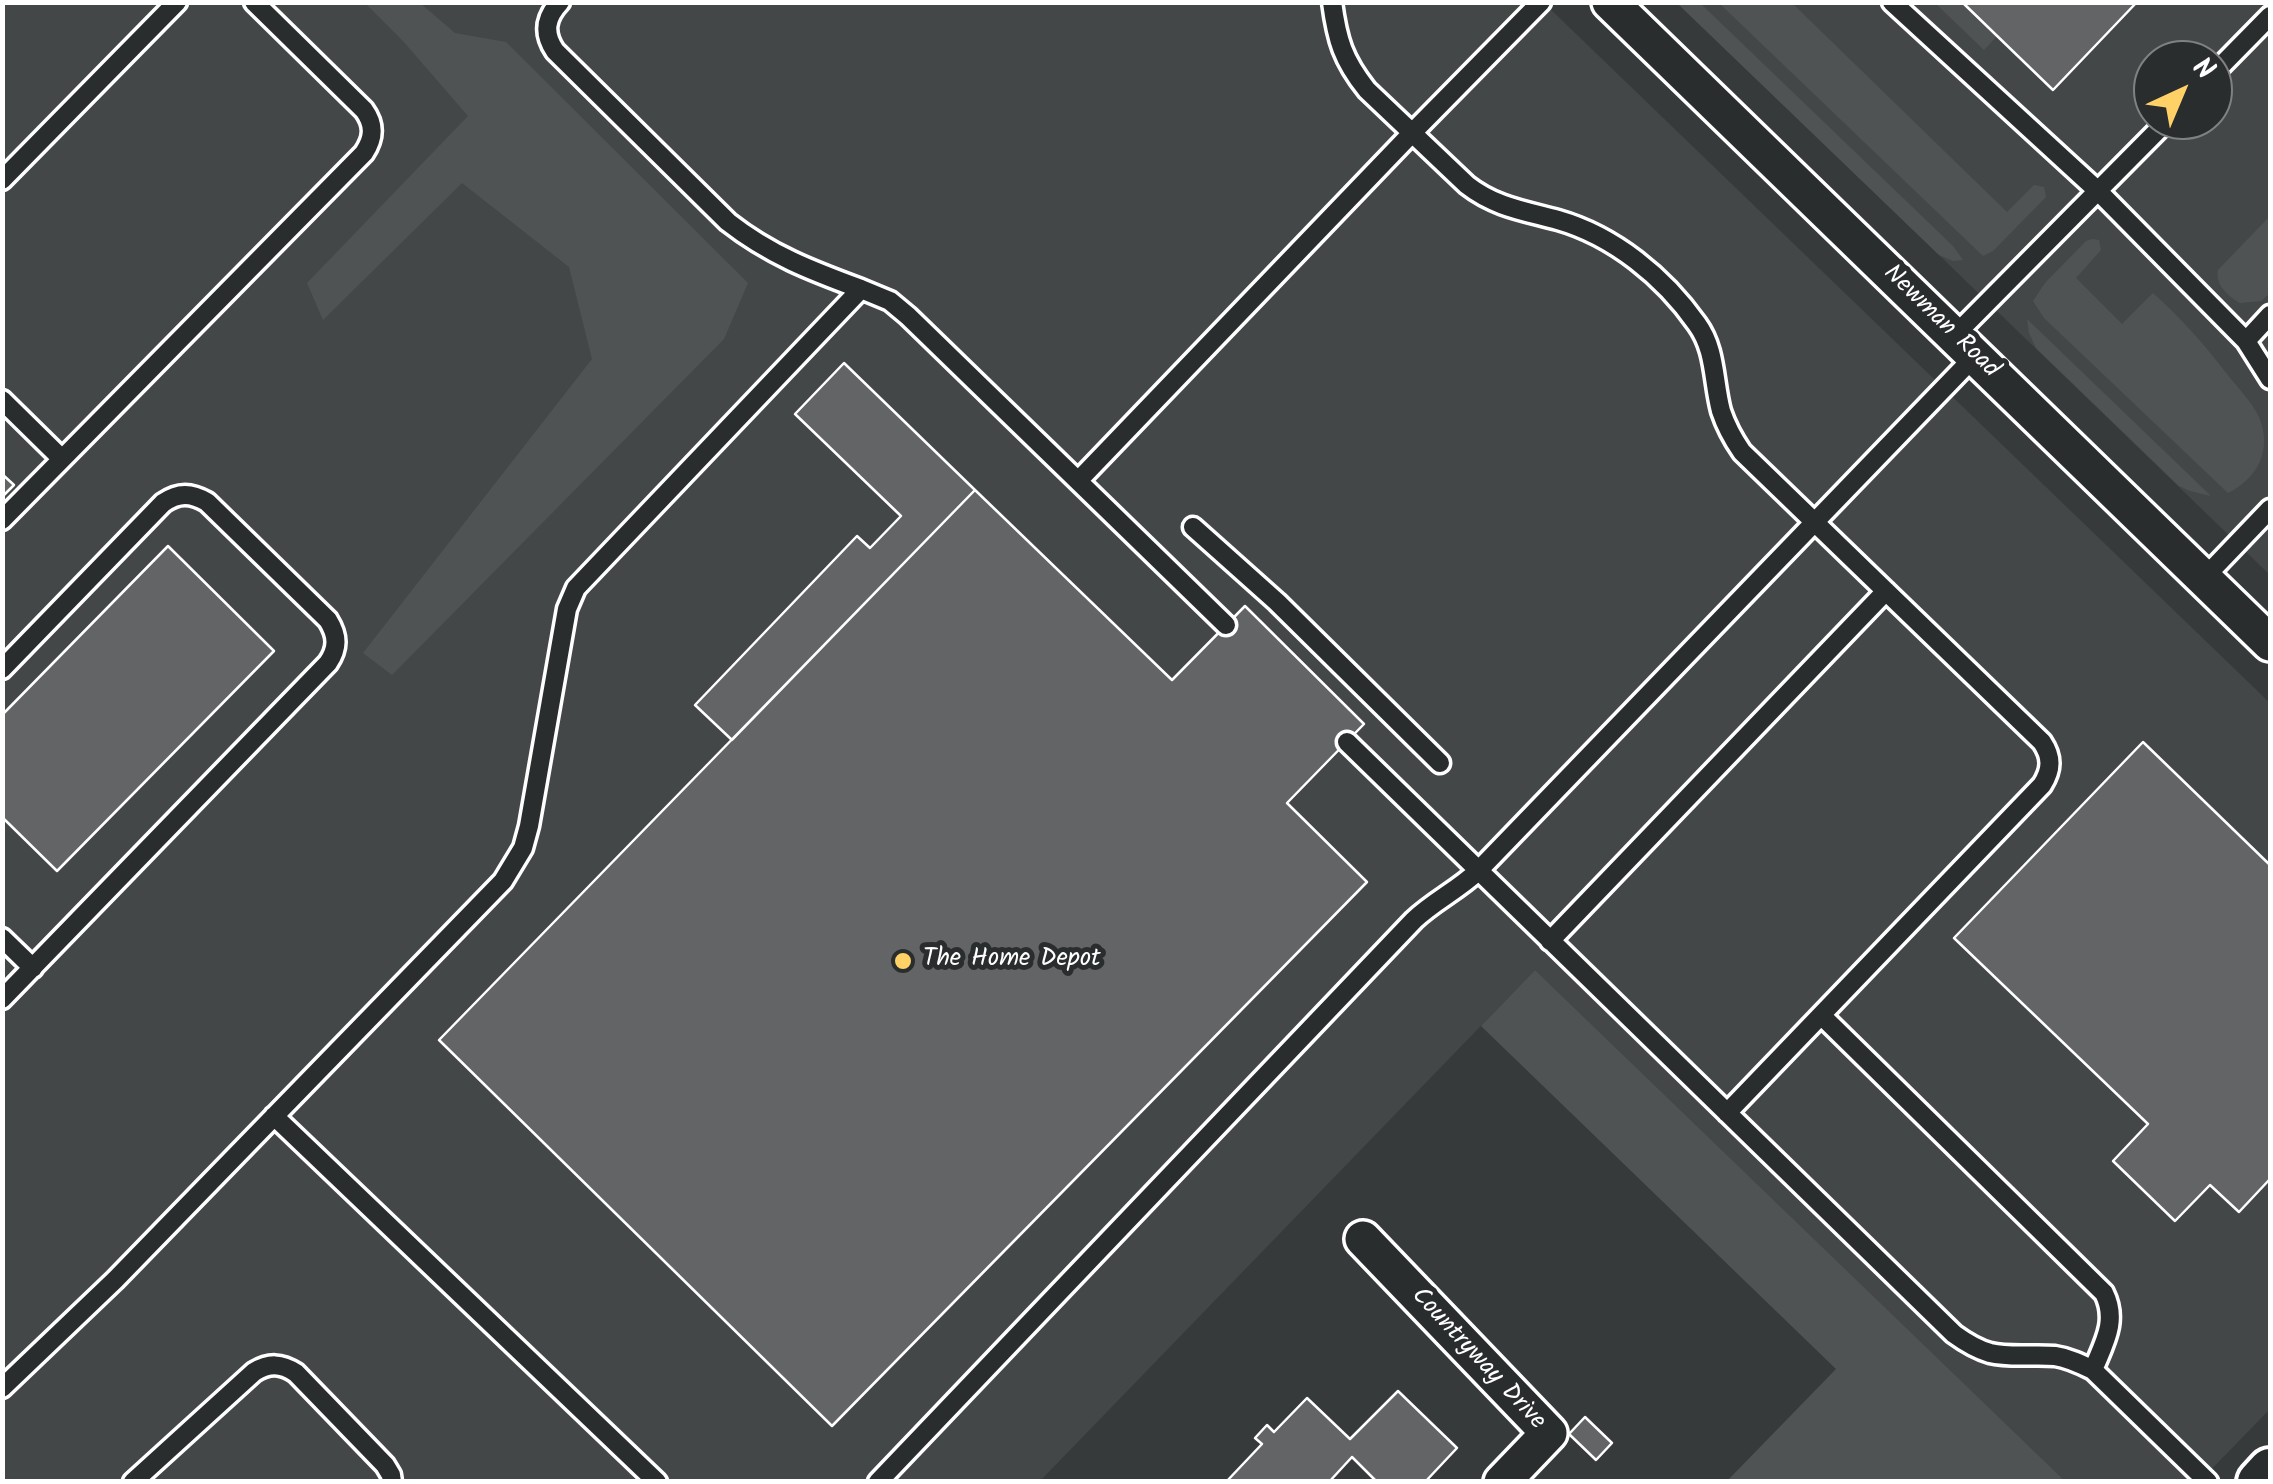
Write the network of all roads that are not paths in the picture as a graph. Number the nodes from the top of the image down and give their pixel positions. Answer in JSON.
{"nodes":[{"id":1,"x":176,"y":2,"type":"edge"},
{"id":2,"x":254,"y":2,"type":"edge"},
{"id":3,"x":560,"y":2,"type":"edge"},
{"id":4,"x":1332,"y":2,"type":"edge"},
{"id":5,"x":1541,"y":2,"type":"edge"},
{"id":6,"x":1610,"y":2,"type":"edge"},
{"id":7,"x":1892,"y":2,"type":"edge"},
{"id":8,"x":2270,"y":16,"type":"edge"},
{"id":9,"x":2233,"y":54,"type":"edge"},
{"id":10,"x":1412,"y":133,"type":"junction"},
{"id":11,"x":2148,"y":140,"type":"edge"},
{"id":12,"x":2,"y":180,"type":"edge"},
{"id":13,"x":2098,"y":191,"type":"junction"},
{"id":14,"x":861,"y":289,"type":"junction"},
{"id":15,"x":2270,"y":316,"type":"edge"},
{"id":16,"x":2246,"y":341,"type":"junction"},
{"id":17,"x":1964,"y":346,"type":"junction"},
{"id":18,"x":2270,"y":378,"type":"edge"},
{"id":19,"x":2,"y":400,"type":"edge"},
{"id":20,"x":62,"y":460,"type":"junction"},
{"id":21,"x":1078,"y":482,"type":"junction"},
{"id":22,"x":2270,"y":510,"type":"edge"},
{"id":23,"x":2,"y":520,"type":"edge"},
{"id":24,"x":1815,"y":522,"type":"junction"},
{"id":25,"x":1192,"y":527,"type":"dead end"},
{"id":26,"x":2204,"y":578,"type":"junction"},
{"id":27,"x":1886,"y":591,"type":"junction"},
{"id":28,"x":1226,"y":626,"type":"dead end"},
{"id":29,"x":2270,"y":643,"type":"edge"},
{"id":30,"x":2,"y":669,"type":"edge"},
{"id":31,"x":1347,"y":742,"type":"dead end"},
{"id":32,"x":1440,"y":763,"type":"dead end"},
{"id":33,"x":1478,"y":871,"type":"junction"},
{"id":34,"x":2,"y":938,"type":"edge"},
{"id":35,"x":1550,"y":940,"type":"junction"},
{"id":36,"x":33,"y":968,"type":"junction"},
{"id":37,"x":2,"y":999,"type":"edge"},
{"id":38,"x":1821,"y":1015,"type":"junction"},
{"id":39,"x":1727,"y":1113,"type":"junction"},
{"id":40,"x":274,"y":1116,"type":"junction"},
{"id":41,"x":1363,"y":1239,"type":"dead end"},
{"id":42,"x":2093,"y":1370,"type":"junction"},
{"id":43,"x":2,"y":1388,"type":"edge"},
{"id":44,"x":2270,"y":1470,"type":"edge"},
{"id":45,"x":133,"y":1482,"type":"edge"},
{"id":46,"x":392,"y":1482,"type":"edge"},
{"id":47,"x":658,"y":1482,"type":"edge"},
{"id":48,"x":878,"y":1482,"type":"edge"},
{"id":49,"x":1502,"y":1482,"type":"edge"},
{"id":50,"x":2208,"y":1482,"type":"edge"},
{"id":51,"x":2259,"y":1482,"type":"edge"}],
"edges":[{"from":1,"to":12,"type":"lane"},
{"from":2,"to":20,"type":"lane"},
{"from":3,"to":14,"type":"lane"},
{"from":4,"to":10,"type":"lane"},
{"from":5,"to":10,"type":"lane"},
{"from":6,"to":17,"type":"street","name":"Newman Road"},
{"from":7,"to":13,"type":"lane"},
{"from":8,"to":9,"type":"lane"},
{"from":10,"to":21,"type":"lane"},
{"from":10,"to":24,"type":"lane"},
{"from":11,"to":13,"type":"lane"},
{"from":13,"to":16,"type":"lane"},
{"from":13,"to":17,"type":"lane"},
{"from":14,"to":21,"type":"lane"},
{"from":14,"to":40,"type":"lane"},
{"from":15,"to":16,"type":"lane"},
{"from":16,"to":18,"type":"lane"},
{"from":17,"to":24,"type":"lane"},
{"from":17,"to":26,"type":"street","name":"Newman Road"},
{"from":19,"to":20,"type":"lane"},
{"from":20,"to":23,"type":"lane"},
{"from":21,"to":28,"type":"lane"},
{"from":22,"to":26,"type":"lane"},
{"from":24,"to":27,"type":"lane"},
{"from":24,"to":33,"type":"lane"},
{"from":25,"to":32,"type":"lane"},
{"from":26,"to":29,"type":"street","name":"Newman Road"},
{"from":27,"to":35,"type":"lane"},
{"from":27,"to":38,"type":"lane"},
{"from":30,"to":36,"type":"lane"},
{"from":31,"to":33,"type":"lane"},
{"from":33,"to":35,"type":"lane"},
{"from":33,"to":48,"type":"lane"},
{"from":34,"to":36,"type":"lane"},
{"from":35,"to":39,"type":"lane"},
{"from":36,"to":37,"type":"lane"},
{"from":38,"to":39,"type":"lane"},
{"from":38,"to":42,"type":"lane"},
{"from":39,"to":42,"type":"lane"},
{"from":40,"to":43,"type":"lane"},
{"from":40,"to":47,"type":"lane"},
{"from":41,"to":49,"type":"street","name":"Countryway Drive"},
{"from":42,"to":50,"type":"lane"},
{"from":44,"to":51,"type":"street"},
{"from":45,"to":46,"type":"lane"}]}
